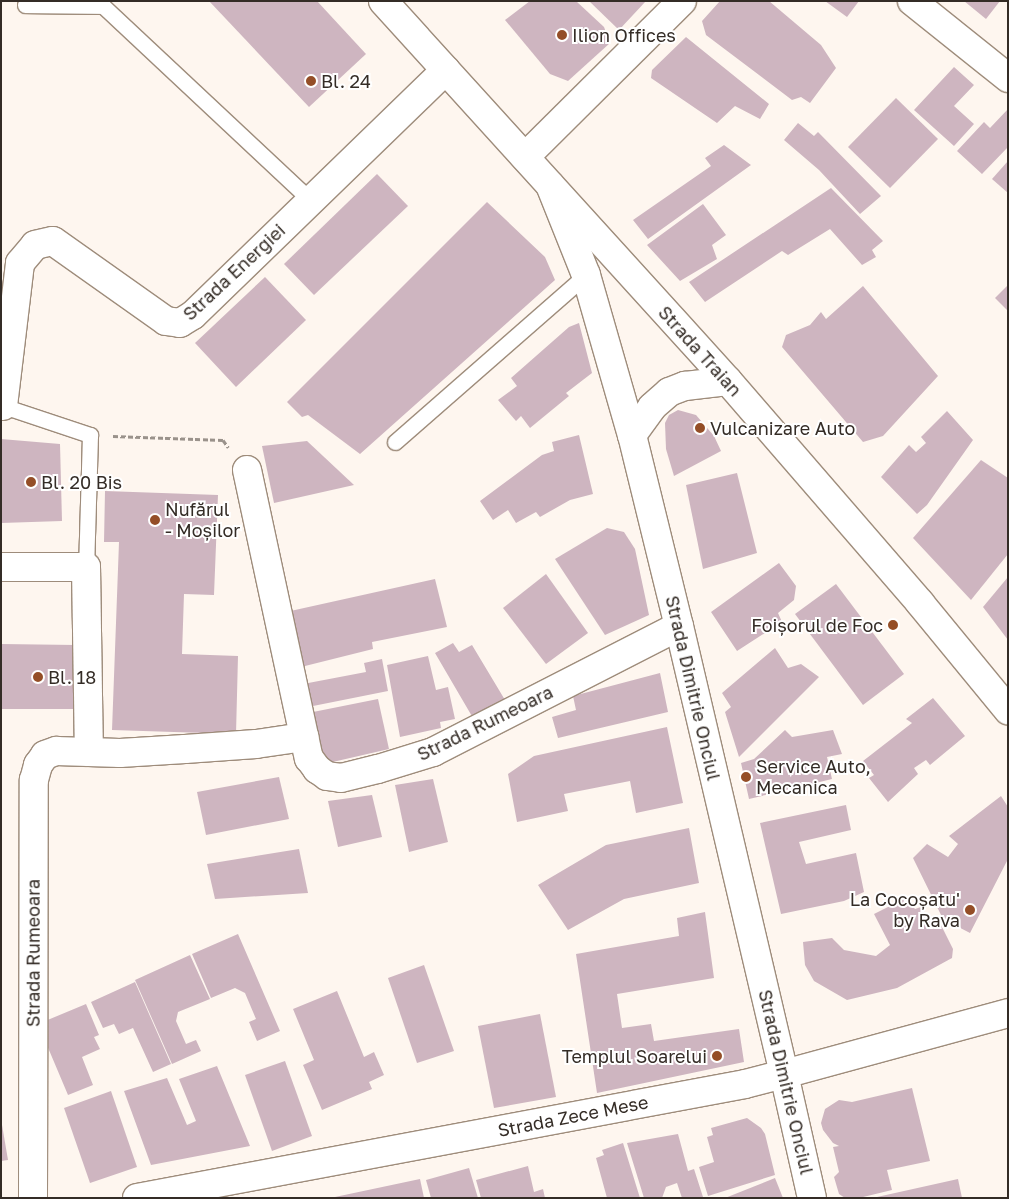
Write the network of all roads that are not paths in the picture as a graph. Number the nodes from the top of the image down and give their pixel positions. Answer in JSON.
{"nodes":[{"id":1,"x":383,"y":1,"type":"edge"},
{"id":2,"x":682,"y":1,"type":"edge"},
{"id":3,"x":912,"y":1,"type":"edge"},
{"id":4,"x":25,"y":5,"type":"dead end"},
{"id":5,"x":446,"y":70,"type":"junction"},
{"id":6,"x":1008,"y":78,"type":"edge"},
{"id":7,"x":524,"y":157,"type":"junction"},
{"id":8,"x":550,"y":185,"type":"junction"},
{"id":9,"x":310,"y":200,"type":"junction"},
{"id":10,"x":586,"y":275,"type":"junction"},
{"id":11,"x":728,"y":381,"type":"junction"},
{"id":12,"x":2,"y":406,"type":"joint"},
{"id":13,"x":632,"y":435,"type":"junction"},
{"id":14,"x":395,"y":442,"type":"dead end"},
{"id":15,"x":247,"y":470,"type":"road end"},
{"id":16,"x":1,"y":567,"type":"edge"},
{"id":17,"x":86,"y":567,"type":"junction"},
{"id":18,"x":679,"y":626,"type":"junction"},
{"id":19,"x":1008,"y":710,"type":"edge"},
{"id":20,"x":304,"y":737,"type":"junction"},
{"id":21,"x":89,"y":752,"type":"junction"},
{"id":22,"x":1006,"y":1010,"type":"edge"},
{"id":23,"x":784,"y":1074,"type":"junction"},
{"id":24,"x":33,"y":1198,"type":"edge"},
{"id":25,"x":137,"y":1198,"type":"edge"},
{"id":26,"x":812,"y":1198,"type":"edge"}],
"edges":[{"from":1,"to":5,"type":"street","name":"Strada Traian"},
{"from":2,"to":7,"type":"street"},
{"from":3,"to":6,"type":"street"},
{"from":4,"to":9,"type":"lane"},
{"from":5,"to":7,"type":"street","name":"Strada Traian"},
{"from":5,"to":9,"type":"street","name":"Strada Energiei"},
{"from":7,"to":8,"type":"street","name":"Strada Traian"},
{"from":8,"to":10,"type":"street","name":"Strada Dimitrie Onciul"},
{"from":8,"to":11,"type":"street","name":"Strada Traian"},
{"from":9,"to":12,"type":"street","name":"Strada Energiei"},
{"from":10,"to":13,"type":"street","name":"Strada Dimitrie Onciul"},
{"from":10,"to":14,"type":"lane"},
{"from":11,"to":13,"type":"street"},
{"from":11,"to":19,"type":"street","name":"Strada Traian"},
{"from":12,"to":17,"type":"lane"},
{"from":13,"to":18,"type":"street","name":"Strada Dimitrie Onciul"},
{"from":15,"to":20,"type":"street","name":"Strada Rumeoara"},
{"from":16,"to":17,"type":"street"},
{"from":17,"to":21,"type":"street"},
{"from":18,"to":20,"type":"street","name":"Strada Rumeoara"},
{"from":18,"to":23,"type":"street","name":"Strada Dimitrie Onciul"},
{"from":20,"to":21,"type":"street","name":"Strada Rumeoara"},
{"from":21,"to":24,"type":"street","name":"Strada Rumeoara"},
{"from":22,"to":23,"type":"street","name":"Strada Zece Mese"},
{"from":23,"to":25,"type":"street","name":"Strada Zece Mese"},
{"from":23,"to":26,"type":"street","name":"Strada Dimitrie Onciul"}]}
